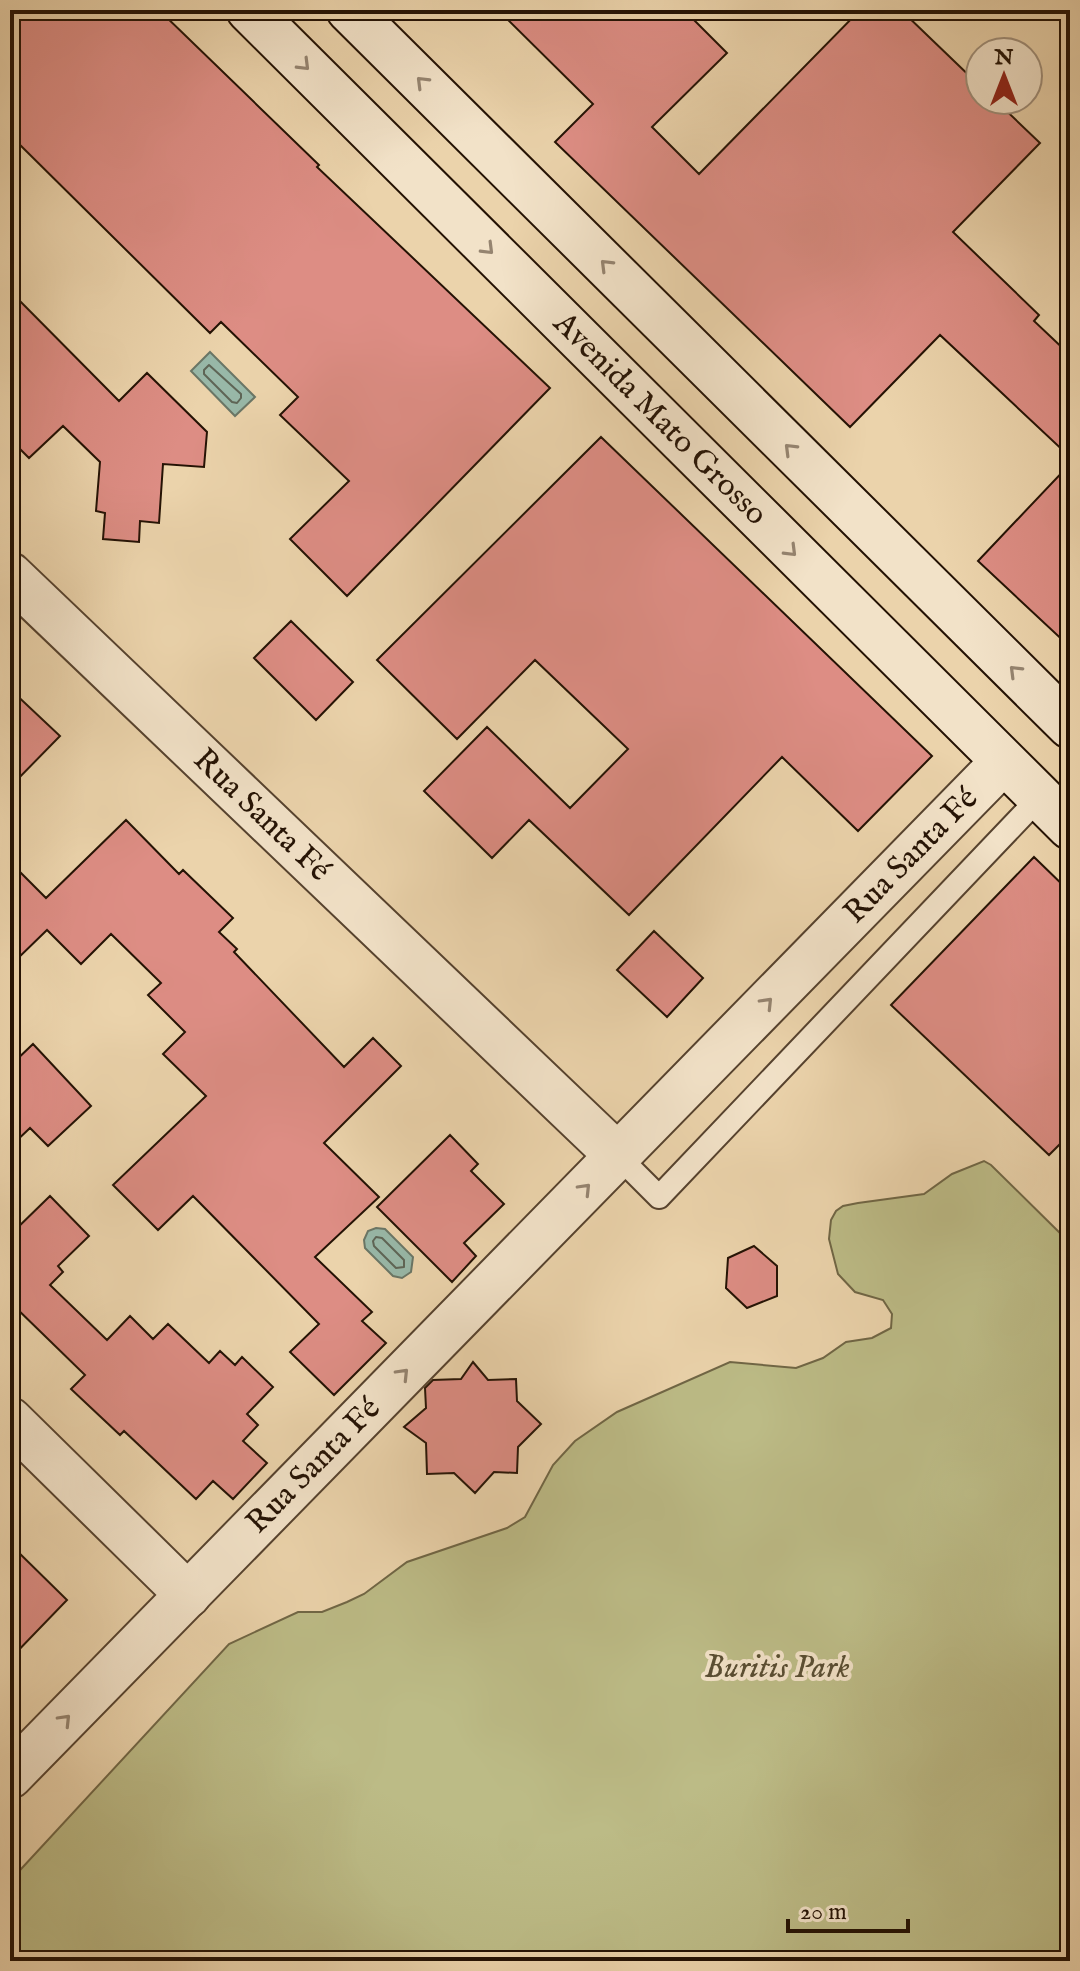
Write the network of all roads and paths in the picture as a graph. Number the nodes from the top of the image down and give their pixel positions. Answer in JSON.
{"nodes":[{"id":1,"x":249,"y":10,"type":"edge"},
{"id":2,"x":349,"y":10,"type":"edge"},
{"id":3,"x":10,"y":575,"type":"edge"},
{"id":4,"x":1070,"y":726,"type":"edge"},
{"id":5,"x":1003,"y":762,"type":"junction"},
{"id":6,"x":1055,"y":812,"type":"edge"},
{"id":7,"x":617,"y":1155,"type":"junction"},
{"id":8,"x":10,"y":1420,"type":"edge"},
{"id":9,"x":188,"y":1595,"type":"junction"},
{"id":10,"x":10,"y":1776,"type":"edge"}],
"edges":[{"from":1,"to":5,"type":"street","name":"Avenida Mato Grosso","one_way":true},
{"from":4,"to":2,"type":"street","one_way":true},
{"from":3,"to":7,"type":"street","name":"Rua Santa Fé"},
{"from":5,"to":6,"type":"street","name":"Avenida Mato Grosso"},
{"from":7,"to":5,"type":"street","name":"Rua Santa Fé","one_way":true},
{"from":6,"to":7,"type":"lane"},
{"from":9,"to":7,"type":"street","name":"Rua Santa Fé","one_way":true},
{"from":8,"to":9,"type":"street"},
{"from":10,"to":9,"type":"street","name":"Rua Santa Fé","one_way":true}]}
